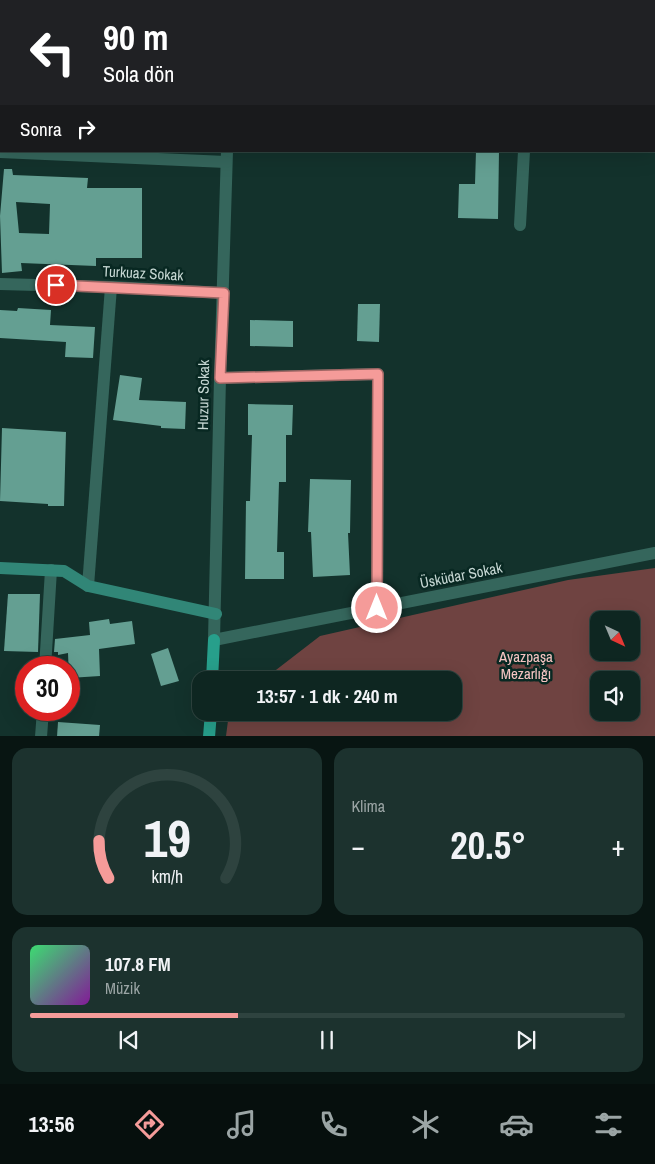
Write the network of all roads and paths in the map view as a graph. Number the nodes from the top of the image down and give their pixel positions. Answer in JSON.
{"nodes":[{"id":1,"x":0,"y":152,"type":"edge"},
{"id":2,"x":524,"y":152,"type":"edge"},
{"id":3,"x":226,"y":157,"type":"edge"},
{"id":4,"x":520,"y":225,"type":"dead end"},
{"id":5,"x":0,"y":284,"type":"edge"},
{"id":6,"x":111,"y":287,"type":"junction"},
{"id":7,"x":224,"y":293,"type":"junction"},
{"id":8,"x":220,"y":378,"type":"junction"},
{"id":9,"x":655,"y":553,"type":"edge"},
{"id":10,"x":0,"y":568,"type":"edge"},
{"id":11,"x":51,"y":570,"type":"junction"},
{"id":12,"x":88,"y":586,"type":"junction"},
{"id":13,"x":377,"y":608,"type":"junction"},
{"id":14,"x":216,"y":614,"type":"junction"},
{"id":15,"x":214,"y":640,"type":"junction"},
{"id":16,"x":46,"y":656,"type":"edge"},
{"id":17,"x":212,"y":671,"type":"edge"},
{"id":18,"x":42,"y":721,"type":"edge"},
{"id":19,"x":210,"y":721,"type":"edge"},
{"id":20,"x":41,"y":736,"type":"edge"},
{"id":21,"x":209,"y":736,"type":"edge"}],
"edges":[{"from":1,"to":3,"type":"street"},
{"from":2,"to":4,"type":"street"},
{"from":3,"to":7,"type":"street","name":"Huzur Sokak"},
{"from":5,"to":6,"type":"street","name":"Turkuaz Sokak"},
{"from":6,"to":7,"type":"street","name":"Turkuaz Sokak"},
{"from":6,"to":12,"type":"street"},
{"from":7,"to":8,"type":"street","name":"Huzur Sokak"},
{"from":8,"to":13,"type":"street"},
{"from":8,"to":14,"type":"street","name":"Huzur Sokak"},
{"from":9,"to":13,"type":"street","name":"Üsküdar Sokak"},
{"from":10,"to":11,"type":"street"},
{"from":11,"to":12,"type":"street"},
{"from":11,"to":16,"type":"street"},
{"from":12,"to":14,"type":"street"},
{"from":13,"to":15,"type":"street","name":"Üsküdar Sokak"},
{"from":14,"to":15,"type":"street","name":"Huzur Sokak"},
{"from":15,"to":17,"type":"main road"},
{"from":18,"to":20,"type":"street"},
{"from":19,"to":21,"type":"main road"}]}
